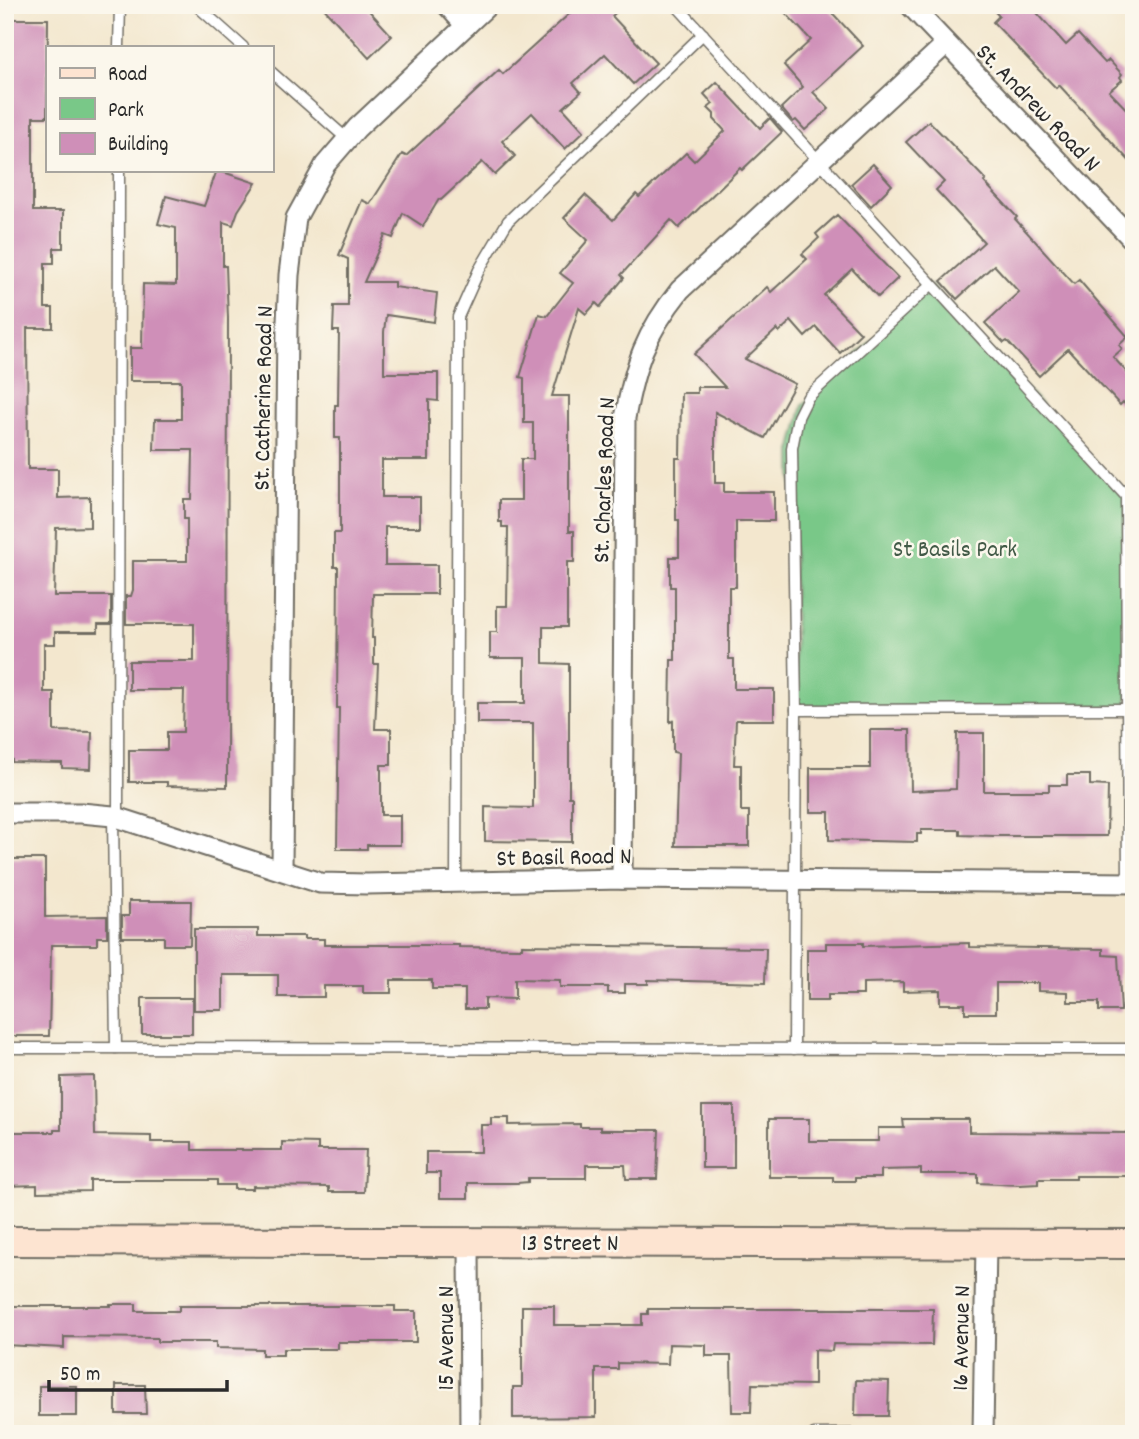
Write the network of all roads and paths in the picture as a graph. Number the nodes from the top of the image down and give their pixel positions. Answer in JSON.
{"nodes":[{"id":1,"x":120,"y":5,"type":"edge"},
{"id":2,"x":196,"y":5,"type":"edge"},
{"id":3,"x":447,"y":5,"type":"edge"},
{"id":4,"x":488,"y":5,"type":"edge"},
{"id":5,"x":676,"y":5,"type":"edge"},
{"id":6,"x":910,"y":5,"type":"edge"},
{"id":7,"x":466,"y":26,"type":"junction"},
{"id":8,"x":703,"y":34,"type":"junction"},
{"id":9,"x":946,"y":44,"type":"junction"},
{"id":10,"x":119,"y":46,"type":"edge"},
{"id":11,"x":242,"y":46,"type":"edge"},
{"id":12,"x":273,"y":74,"type":"edge"},
{"id":13,"x":347,"y":139,"type":"junction"},
{"id":14,"x":818,"y":161,"type":"junction"},
{"id":15,"x":119,"y":172,"type":"edge"},
{"id":16,"x":1134,"y":241,"type":"edge"},
{"id":17,"x":931,"y":285,"type":"junction"},
{"id":18,"x":1127,"y":709,"type":"junction"},
{"id":19,"x":796,"y":710,"type":"junction"},
{"id":20,"x":5,"y":813,"type":"edge"},
{"id":21,"x":116,"y":817,"type":"junction"},
{"id":22,"x":282,"y":869,"type":"junction"},
{"id":23,"x":622,"y":879,"type":"junction"},
{"id":24,"x":794,"y":880,"type":"junction"},
{"id":25,"x":456,"y":883,"type":"junction"},
{"id":26,"x":1131,"y":883,"type":"edge"},
{"id":27,"x":5,"y":1048,"type":"edge"},
{"id":28,"x":116,"y":1048,"type":"junction"},
{"id":29,"x":794,"y":1049,"type":"junction"},
{"id":30,"x":1134,"y":1049,"type":"edge"},
{"id":31,"x":5,"y":1241,"type":"edge"},
{"id":32,"x":469,"y":1242,"type":"junction"},
{"id":33,"x":986,"y":1243,"type":"junction"},
{"id":34,"x":1134,"y":1244,"type":"edge"},
{"id":35,"x":983,"y":1433,"type":"edge"},
{"id":36,"x":470,"y":1434,"type":"edge"},
{"id":37,"x":814,"y":1434,"type":"edge"}],
"edges":[{"from":1,"to":10,"type":"lane"},
{"from":2,"to":11,"type":"lane"},
{"from":3,"to":7,"type":"street"},
{"from":4,"to":7,"type":"street","name":"St. Catherine Road N"},
{"from":5,"to":8,"type":"lane"},
{"from":6,"to":9,"type":"street","name":"St. Andrew Road N"},
{"from":7,"to":13,"type":"street","name":"St. Catherine Road N"},
{"from":8,"to":14,"type":"lane"},
{"from":8,"to":25,"type":"lane"},
{"from":9,"to":14,"type":"street","name":"St. Charles Road N"},
{"from":9,"to":16,"type":"street","name":"St. Andrew Road N"},
{"from":12,"to":13,"type":"lane"},
{"from":13,"to":22,"type":"street","name":"St. Catherine Road N"},
{"from":14,"to":17,"type":"lane"},
{"from":14,"to":23,"type":"street","name":"St. Charles Road N"},
{"from":15,"to":21,"type":"lane"},
{"from":17,"to":18,"type":"lane"},
{"from":17,"to":19,"type":"lane"},
{"from":18,"to":19,"type":"lane"},
{"from":18,"to":26,"type":"lane"},
{"from":19,"to":24,"type":"lane"},
{"from":20,"to":21,"type":"street","name":"St Basil Road N"},
{"from":21,"to":22,"type":"street","name":"St Basil Road N"},
{"from":21,"to":28,"type":"lane"},
{"from":22,"to":25,"type":"street","name":"St Basil Road N"},
{"from":23,"to":24,"type":"street","name":"St Basil Road N"},
{"from":23,"to":25,"type":"street","name":"St Basil Road N"},
{"from":24,"to":26,"type":"street","name":"St Basil Road N"},
{"from":24,"to":29,"type":"lane"},
{"from":27,"to":28,"type":"lane"},
{"from":28,"to":29,"type":"lane"},
{"from":29,"to":30,"type":"lane"},
{"from":31,"to":32,"type":"street","name":"13 Street N"},
{"from":32,"to":33,"type":"street","name":"13 Street N"},
{"from":32,"to":36,"type":"street","name":"15 Avenue N"},
{"from":33,"to":34,"type":"street","name":"13 Street N"},
{"from":33,"to":35,"type":"street","name":"16 Avenue N"},
{"from":35,"to":37,"type":"lane"}]}
